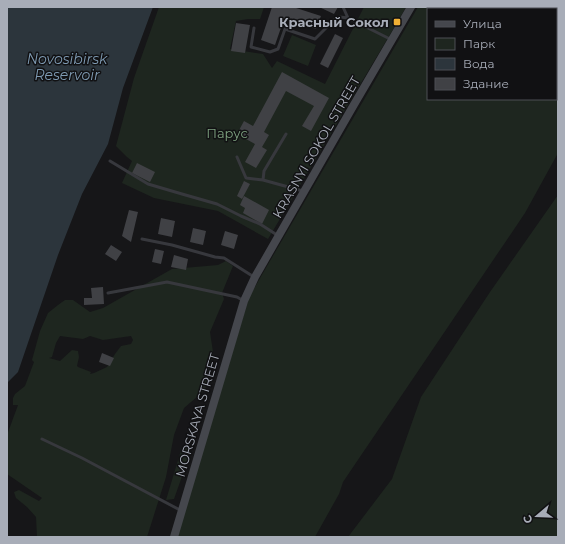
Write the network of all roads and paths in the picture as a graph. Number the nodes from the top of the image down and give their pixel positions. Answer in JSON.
{"nodes":[{"id":1,"x":343,"y":7,"type":"edge"},
{"id":2,"x":411,"y":7,"type":"edge"},
{"id":3,"x":348,"y":18,"type":"junction"},
{"id":4,"x":254,"y":28,"type":"dead end"},
{"id":5,"x":392,"y":40,"type":"junction"},
{"id":6,"x":286,"y":134,"type":"dead end"},
{"id":7,"x":237,"y":157,"type":"dead end"},
{"id":8,"x":110,"y":161,"type":"dead end"},
{"id":9,"x":263,"y":180,"type":"junction"},
{"id":10,"x":304,"y":191,"type":"junction"},
{"id":11,"x":279,"y":236,"type":"junction"},
{"id":12,"x":142,"y":239,"type":"dead end"},
{"id":13,"x":255,"y":277,"type":"junction"},
{"id":14,"x":108,"y":293,"type":"dead end"},
{"id":15,"x":244,"y":301,"type":"junction"},
{"id":16,"x":42,"y":440,"type":"dead end"},
{"id":17,"x":182,"y":511,"type":"junction"},
{"id":18,"x":174,"y":537,"type":"edge"}],
"edges":[{"from":1,"to":3,"type":"lane"},
{"from":2,"to":5,"type":"street","name":"KRASNYI SOKOL STREET"},
{"from":3,"to":4,"type":"lane"},
{"from":3,"to":5,"type":"lane"},
{"from":5,"to":10,"type":"street","name":"KRASNYI SOKOL STREET"},
{"from":6,"to":9,"type":"lane"},
{"from":7,"to":9,"type":"lane"},
{"from":8,"to":11,"type":"lane"},
{"from":9,"to":10,"type":"lane"},
{"from":10,"to":11,"type":"street","name":"KRASNYI SOKOL STREET"},
{"from":11,"to":13,"type":"street","name":"KRASNYI SOKOL STREET"},
{"from":12,"to":13,"type":"lane"},
{"from":13,"to":15,"type":"street","name":"KRASNYI SOKOL STREET"},
{"from":14,"to":15,"type":"lane"},
{"from":15,"to":17,"type":"street","name":"MORSKAYA STREET"},
{"from":16,"to":17,"type":"lane"},
{"from":17,"to":18,"type":"street","name":"MORSKAYA STREET"}]}
